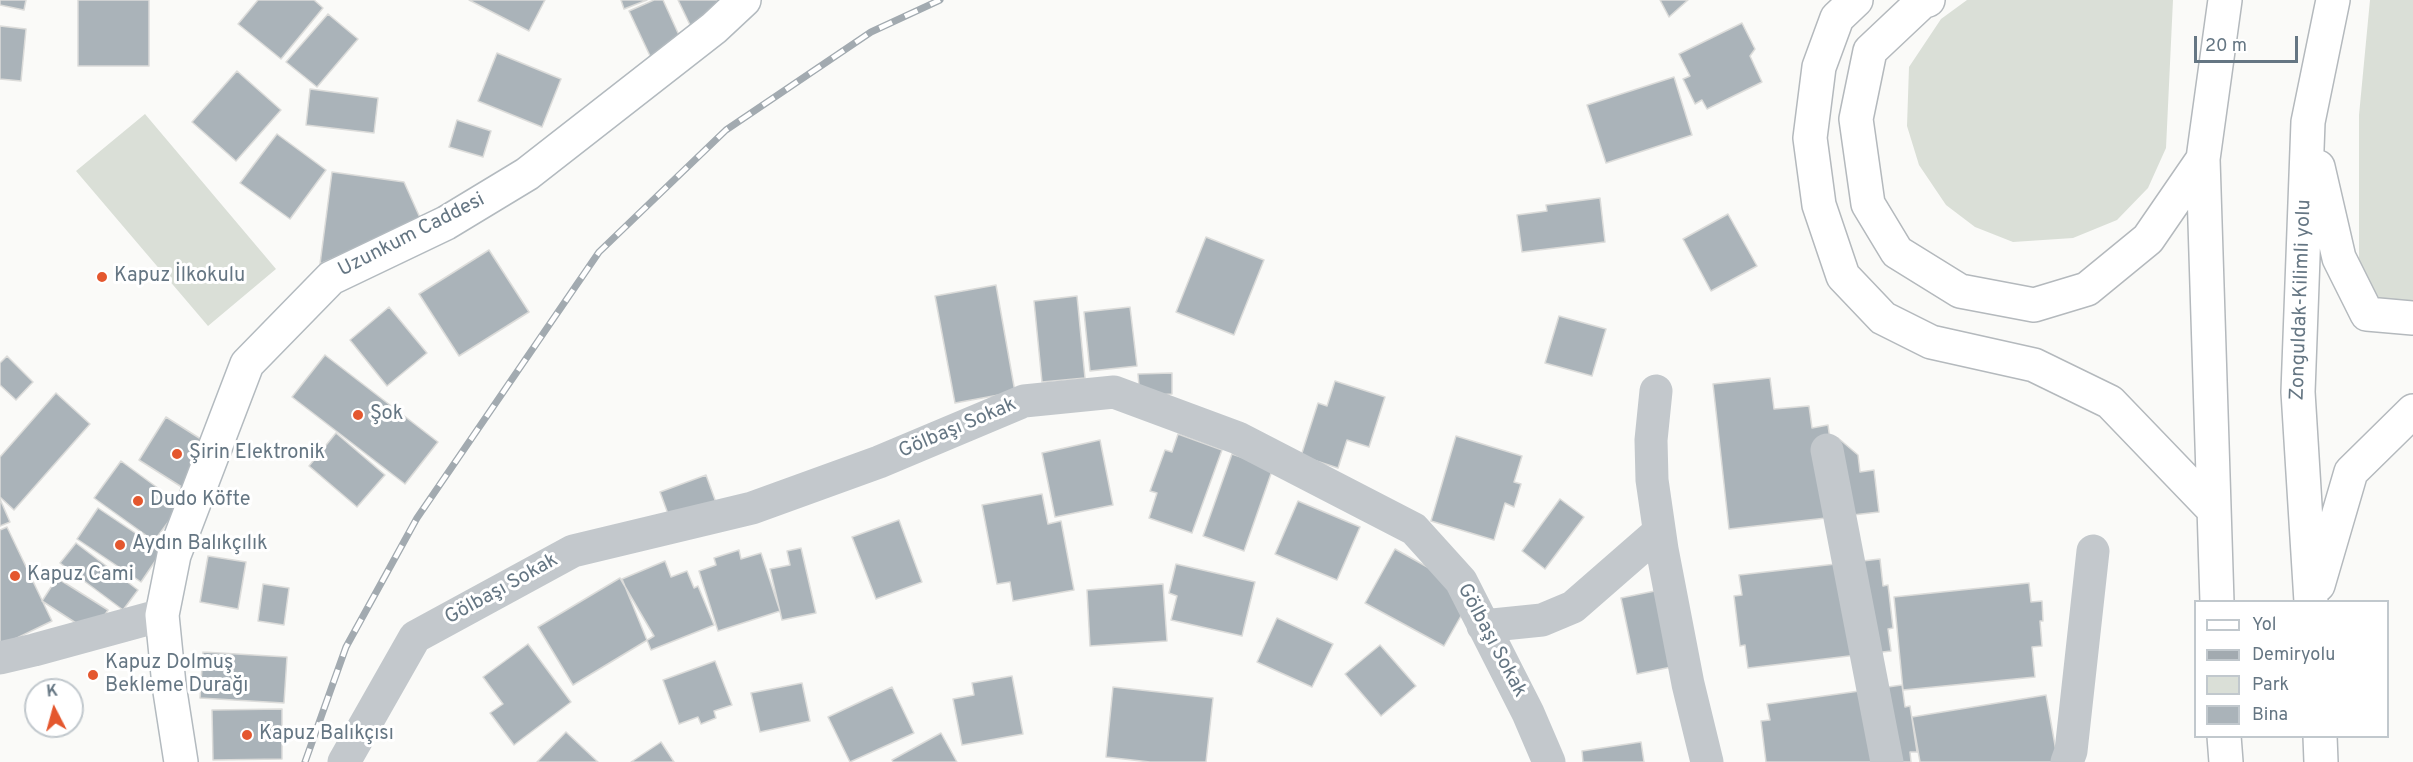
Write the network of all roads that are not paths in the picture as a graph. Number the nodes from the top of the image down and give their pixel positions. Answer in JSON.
{"nodes":[{"id":1,"x":744,"y":0,"type":"edge"},
{"id":2,"x":1856,"y":0,"type":"edge"},
{"id":3,"x":1928,"y":0,"type":"edge"},
{"id":4,"x":2225,"y":0,"type":"edge"},
{"id":5,"x":2333,"y":0,"type":"edge"},
{"id":6,"x":2308,"y":122,"type":"junction"},
{"id":7,"x":2203,"y":159,"type":"junction"},
{"id":8,"x":2413,"y":318,"type":"edge"},
{"id":9,"x":1656,"y":391,"type":"dead end"},
{"id":10,"x":2413,"y":411,"type":"edge"},
{"id":11,"x":1827,"y":450,"type":"dead end"},
{"id":12,"x":2213,"y":509,"type":"junction"},
{"id":13,"x":1659,"y":532,"type":"junction"},
{"id":14,"x":2093,"y":551,"type":"dead end"},
{"id":15,"x":2217,"y":600,"type":"edge"},
{"id":16,"x":2312,"y":600,"type":"edge"},
{"id":17,"x":2313,"y":600,"type":"edge"},
{"id":18,"x":162,"y":615,"type":"junction"},
{"id":19,"x":1483,"y":626,"type":"junction"},
{"id":20,"x":0,"y":658,"type":"edge"},
{"id":21,"x":2224,"y":738,"type":"edge"},
{"id":22,"x":2320,"y":738,"type":"edge"},
{"id":23,"x":181,"y":762,"type":"edge"},
{"id":24,"x":344,"y":762,"type":"edge"},
{"id":25,"x":1549,"y":762,"type":"edge"},
{"id":26,"x":1707,"y":762,"type":"edge"},
{"id":27,"x":1887,"y":762,"type":"edge"},
{"id":28,"x":2067,"y":762,"type":"edge"},
{"id":29,"x":2226,"y":762,"type":"edge"},
{"id":30,"x":2321,"y":762,"type":"edge"}],
"edges":[{"from":1,"to":18,"type":"main road","name":"Uzunkum Caddesi"},
{"from":2,"to":12,"type":"main road"},
{"from":3,"to":7,"type":"main road"},
{"from":4,"to":7,"type":"main road"},
{"from":5,"to":6,"type":"main road","name":"Zonguldak-Kilimli yolu"},
{"from":6,"to":8,"type":"main road"},
{"from":6,"to":16,"type":"main road","name":"Zonguldak-Kilimli yolu"},
{"from":7,"to":12,"type":"main road"},
{"from":9,"to":13,"type":"street"},
{"from":10,"to":17,"type":"main road"},
{"from":11,"to":27,"type":"street"},
{"from":12,"to":15,"type":"main road"},
{"from":13,"to":19,"type":"street"},
{"from":13,"to":26,"type":"street"},
{"from":14,"to":28,"type":"street"},
{"from":18,"to":20,"type":"street"},
{"from":18,"to":23,"type":"main road","name":"Uzunkum Caddesi"},
{"from":19,"to":24,"type":"street","name":"Gölbaşı Sokak"},
{"from":19,"to":25,"type":"street","name":"Gölbaşı Sokak"},
{"from":21,"to":29,"type":"main road"},
{"from":22,"to":30,"type":"main road"}]}
